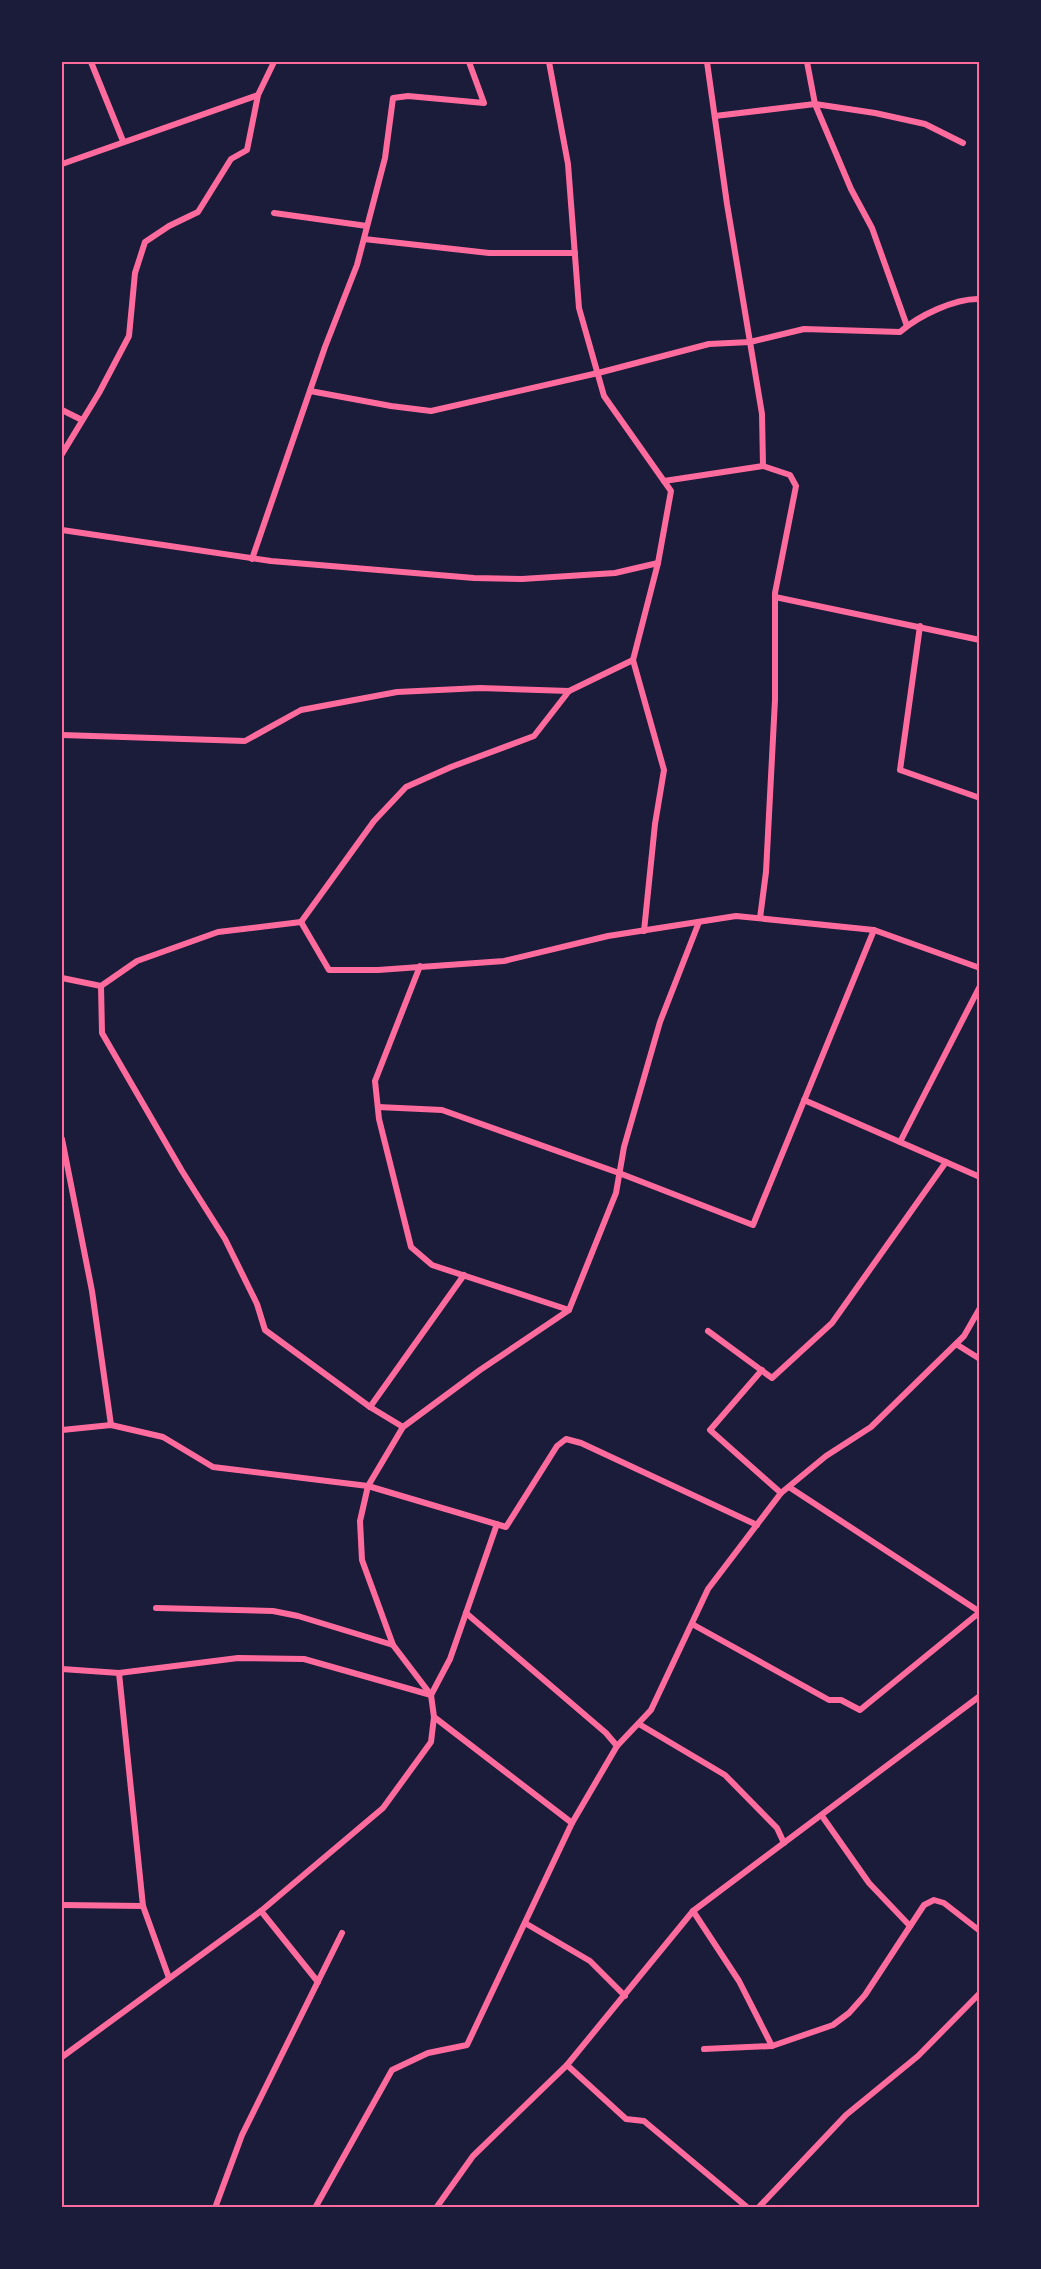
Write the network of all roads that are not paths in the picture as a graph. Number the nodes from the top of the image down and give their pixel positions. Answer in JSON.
{"nodes":[{"id":1,"x":91,"y":62,"type":"edge"},
{"id":2,"x":274,"y":62,"type":"edge"},
{"id":3,"x":469,"y":62,"type":"edge"},
{"id":4,"x":549,"y":62,"type":"edge"},
{"id":5,"x":707,"y":62,"type":"edge"},
{"id":6,"x":807,"y":62,"type":"edge"},
{"id":7,"x":258,"y":95,"type":"junction"},
{"id":8,"x":814,"y":104,"type":"junction"},
{"id":9,"x":715,"y":116,"type":"junction"},
{"id":10,"x":123,"y":141,"type":"junction"},
{"id":11,"x":963,"y":143,"type":"dead end"},
{"id":12,"x":62,"y":164,"type":"edge"},
{"id":13,"x":274,"y":213,"type":"dead end"},
{"id":14,"x":368,"y":226,"type":"junction"},
{"id":15,"x":364,"y":239,"type":"junction"},
{"id":16,"x":575,"y":253,"type":"junction"},
{"id":17,"x":980,"y":299,"type":"edge"},
{"id":18,"x":907,"y":326,"type":"junction"},
{"id":19,"x":750,"y":342,"type":"junction"},
{"id":20,"x":598,"y":373,"type":"junction"},
{"id":21,"x":310,"y":391,"type":"junction"},
{"id":22,"x":62,"y":410,"type":"edge"},
{"id":23,"x":82,"y":420,"type":"junction"},
{"id":24,"x":62,"y":454,"type":"edge"},
{"id":25,"x":763,"y":466,"type":"junction"},
{"id":26,"x":664,"y":481,"type":"junction"},
{"id":27,"x":62,"y":530,"type":"edge"},
{"id":28,"x":252,"y":559,"type":"junction"},
{"id":29,"x":658,"y":563,"type":"junction"},
{"id":30,"x":775,"y":597,"type":"junction"},
{"id":31,"x":920,"y":626,"type":"junction"},
{"id":32,"x":980,"y":640,"type":"edge"},
{"id":33,"x":633,"y":660,"type":"junction"},
{"id":34,"x":569,"y":691,"type":"junction"},
{"id":35,"x":62,"y":735,"type":"edge"},
{"id":36,"x":980,"y":798,"type":"edge"},
{"id":37,"x":760,"y":918,"type":"junction"},
{"id":38,"x":301,"y":922,"type":"junction"},
{"id":39,"x":699,"y":922,"type":"junction"},
{"id":40,"x":644,"y":930,"type":"junction"},
{"id":41,"x":874,"y":930,"type":"junction"},
{"id":42,"x":420,"y":966,"type":"junction"},
{"id":43,"x":980,"y":968,"type":"edge"},
{"id":44,"x":62,"y":978,"type":"edge"},
{"id":45,"x":101,"y":986,"type":"junction"},
{"id":46,"x":980,"y":986,"type":"edge"},
{"id":47,"x":804,"y":1100,"type":"junction"},
{"id":48,"x":378,"y":1107,"type":"junction"},
{"id":49,"x":62,"y":1139,"type":"edge"},
{"id":50,"x":900,"y":1142,"type":"junction"},
{"id":51,"x":946,"y":1162,"type":"junction"},
{"id":52,"x":619,"y":1173,"type":"junction"},
{"id":53,"x":980,"y":1177,"type":"edge"},
{"id":54,"x":464,"y":1275,"type":"junction"},
{"id":55,"x":980,"y":1308,"type":"edge"},
{"id":56,"x":569,"y":1310,"type":"junction"},
{"id":57,"x":708,"y":1331,"type":"dead end"},
{"id":58,"x":956,"y":1344,"type":"junction"},
{"id":59,"x":980,"y":1359,"type":"edge"},
{"id":60,"x":762,"y":1370,"type":"junction"},
{"id":61,"x":370,"y":1407,"type":"junction"},
{"id":62,"x":111,"y":1425,"type":"junction"},
{"id":63,"x":403,"y":1427,"type":"junction"},
{"id":64,"x":62,"y":1430,"type":"edge"},
{"id":65,"x":368,"y":1486,"type":"junction"},
{"id":66,"x":789,"y":1487,"type":"junction"},
{"id":67,"x":781,"y":1493,"type":"junction"},
{"id":68,"x":497,"y":1524,"type":"junction"},
{"id":69,"x":757,"y":1526,"type":"junction"},
{"id":70,"x":156,"y":1608,"type":"dead end"},
{"id":71,"x":980,"y":1612,"type":"edge"},
{"id":72,"x":466,"y":1613,"type":"junction"},
{"id":73,"x":692,"y":1624,"type":"junction"},
{"id":74,"x":393,"y":1645,"type":"junction"},
{"id":75,"x":62,"y":1669,"type":"edge"},
{"id":76,"x":119,"y":1673,"type":"junction"},
{"id":77,"x":431,"y":1695,"type":"junction"},
{"id":78,"x":980,"y":1696,"type":"edge"},
{"id":79,"x":434,"y":1718,"type":"junction"},
{"id":80,"x":639,"y":1724,"type":"junction"},
{"id":81,"x":617,"y":1746,"type":"junction"},
{"id":82,"x":822,"y":1816,"type":"junction"},
{"id":83,"x":572,"y":1823,"type":"junction"},
{"id":84,"x":784,"y":1843,"type":"junction"},
{"id":85,"x":62,"y":1905,"type":"edge"},
{"id":86,"x":142,"y":1906,"type":"junction"},
{"id":87,"x":261,"y":1911,"type":"junction"},
{"id":88,"x":693,"y":1911,"type":"junction"},
{"id":89,"x":525,"y":1923,"type":"junction"},
{"id":90,"x":910,"y":1926,"type":"junction"},
{"id":91,"x":980,"y":1931,"type":"edge"},
{"id":92,"x":342,"y":1933,"type":"dead end"},
{"id":93,"x":169,"y":1978,"type":"junction"},
{"id":94,"x":318,"y":1982,"type":"junction"},
{"id":95,"x":980,"y":1994,"type":"edge"},
{"id":96,"x":625,"y":1996,"type":"junction"},
{"id":97,"x":772,"y":2046,"type":"junction"},
{"id":98,"x":704,"y":2049,"type":"dead end"},
{"id":99,"x":62,"y":2057,"type":"edge"},
{"id":100,"x":567,"y":2065,"type":"junction"},
{"id":101,"x":215,"y":2208,"type":"edge"},
{"id":102,"x":315,"y":2208,"type":"edge"},
{"id":103,"x":436,"y":2208,"type":"edge"},
{"id":104,"x":748,"y":2208,"type":"edge"},
{"id":105,"x":758,"y":2208,"type":"edge"}],
"edges":[{"from":1,"to":10,"type":"street"},
{"from":2,"to":7,"type":"street"},
{"from":3,"to":14,"type":"street"},
{"from":4,"to":16,"type":"street"},
{"from":5,"to":9,"type":"street"},
{"from":6,"to":8,"type":"street"},
{"from":7,"to":10,"type":"street"},
{"from":7,"to":23,"type":"street"},
{"from":8,"to":9,"type":"street"},
{"from":8,"to":11,"type":"street"},
{"from":8,"to":18,"type":"street"},
{"from":9,"to":19,"type":"street"},
{"from":10,"to":12,"type":"street"},
{"from":13,"to":14,"type":"street"},
{"from":14,"to":15,"type":"street"},
{"from":15,"to":16,"type":"street"},
{"from":15,"to":21,"type":"street"},
{"from":16,"to":20,"type":"street"},
{"from":17,"to":18,"type":"street"},
{"from":18,"to":19,"type":"street"},
{"from":19,"to":20,"type":"street"},
{"from":19,"to":25,"type":"street"},
{"from":20,"to":21,"type":"street"},
{"from":20,"to":26,"type":"street"},
{"from":21,"to":28,"type":"street"},
{"from":22,"to":23,"type":"street"},
{"from":23,"to":24,"type":"street"},
{"from":25,"to":26,"type":"street"},
{"from":25,"to":30,"type":"street"},
{"from":26,"to":29,"type":"street"},
{"from":27,"to":28,"type":"street"},
{"from":28,"to":29,"type":"street"},
{"from":29,"to":33,"type":"street"},
{"from":30,"to":31,"type":"street"},
{"from":30,"to":37,"type":"street"},
{"from":31,"to":32,"type":"street"},
{"from":31,"to":36,"type":"street"},
{"from":33,"to":34,"type":"street"},
{"from":33,"to":40,"type":"street"},
{"from":34,"to":35,"type":"street"},
{"from":34,"to":38,"type":"street"},
{"from":37,"to":39,"type":"street"},
{"from":37,"to":41,"type":"street"},
{"from":38,"to":42,"type":"street"},
{"from":38,"to":45,"type":"street"},
{"from":39,"to":40,"type":"street"},
{"from":39,"to":52,"type":"street"},
{"from":40,"to":42,"type":"street"},
{"from":41,"to":43,"type":"street"},
{"from":41,"to":47,"type":"street"},
{"from":42,"to":48,"type":"street"},
{"from":44,"to":45,"type":"street"},
{"from":45,"to":61,"type":"street"},
{"from":46,"to":50,"type":"street"},
{"from":47,"to":50,"type":"street"},
{"from":47,"to":52,"type":"street"},
{"from":48,"to":52,"type":"street"},
{"from":48,"to":54,"type":"street"},
{"from":49,"to":62,"type":"street"},
{"from":50,"to":51,"type":"street"},
{"from":51,"to":53,"type":"street"},
{"from":51,"to":60,"type":"street"},
{"from":52,"to":56,"type":"street"},
{"from":54,"to":56,"type":"street"},
{"from":54,"to":61,"type":"street"},
{"from":55,"to":58,"type":"street"},
{"from":56,"to":63,"type":"street"},
{"from":57,"to":60,"type":"street"},
{"from":58,"to":59,"type":"street"},
{"from":58,"to":66,"type":"street"},
{"from":60,"to":67,"type":"street"},
{"from":61,"to":63,"type":"street"},
{"from":62,"to":64,"type":"street"},
{"from":62,"to":65,"type":"street"},
{"from":63,"to":65,"type":"street"},
{"from":65,"to":68,"type":"street"},
{"from":65,"to":74,"type":"street"},
{"from":66,"to":67,"type":"street"},
{"from":66,"to":71,"type":"street"},
{"from":67,"to":69,"type":"street"},
{"from":68,"to":69,"type":"street"},
{"from":68,"to":72,"type":"street"},
{"from":69,"to":73,"type":"street"},
{"from":70,"to":74,"type":"street"},
{"from":71,"to":73,"type":"street"},
{"from":72,"to":77,"type":"street"},
{"from":72,"to":81,"type":"street"},
{"from":73,"to":80,"type":"street"},
{"from":74,"to":77,"type":"street"},
{"from":75,"to":76,"type":"street"},
{"from":76,"to":77,"type":"street"},
{"from":76,"to":86,"type":"street"},
{"from":77,"to":79,"type":"street"},
{"from":78,"to":82,"type":"street"},
{"from":79,"to":83,"type":"street"},
{"from":79,"to":87,"type":"street"},
{"from":80,"to":81,"type":"street"},
{"from":80,"to":84,"type":"street"},
{"from":81,"to":83,"type":"street"},
{"from":82,"to":84,"type":"street"},
{"from":82,"to":90,"type":"street"},
{"from":83,"to":89,"type":"street"},
{"from":84,"to":88,"type":"street"},
{"from":85,"to":86,"type":"street"},
{"from":86,"to":93,"type":"street"},
{"from":87,"to":93,"type":"street"},
{"from":87,"to":94,"type":"street"},
{"from":88,"to":96,"type":"street"},
{"from":88,"to":97,"type":"street"},
{"from":89,"to":96,"type":"street"},
{"from":89,"to":102,"type":"street"},
{"from":90,"to":91,"type":"street"},
{"from":90,"to":97,"type":"street"},
{"from":92,"to":94,"type":"street"},
{"from":93,"to":99,"type":"street"},
{"from":94,"to":101,"type":"street"},
{"from":95,"to":105,"type":"street"},
{"from":96,"to":100,"type":"street"},
{"from":97,"to":98,"type":"street"},
{"from":100,"to":103,"type":"street"},
{"from":100,"to":104,"type":"street"}]}
